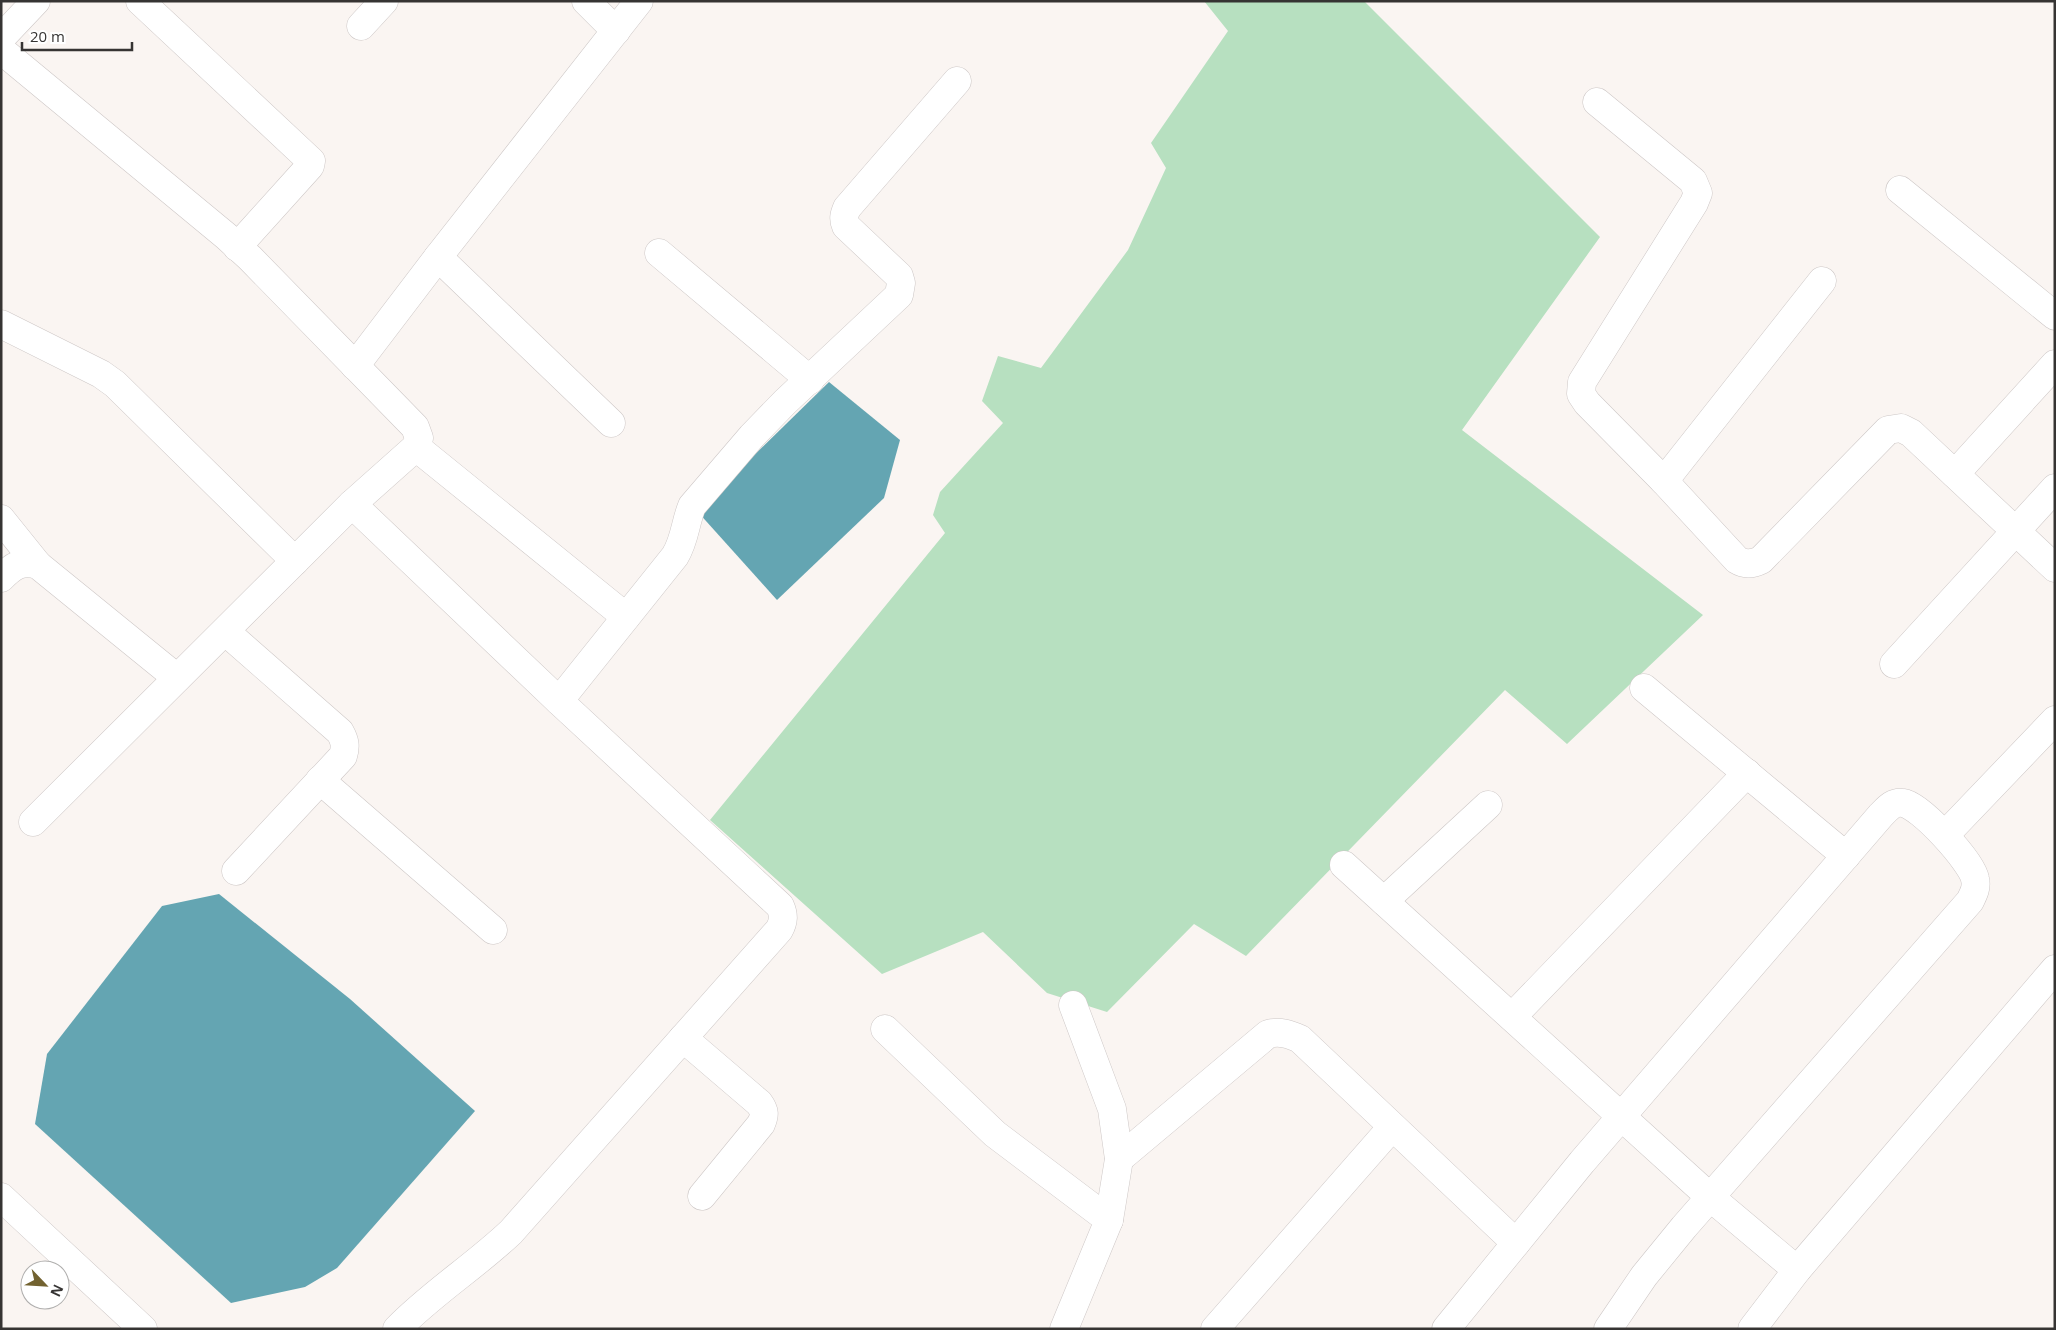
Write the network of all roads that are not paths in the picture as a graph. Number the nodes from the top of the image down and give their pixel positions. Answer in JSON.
{"nodes":[{"id":1,"x":36,"y":1,"type":"edge"},
{"id":2,"x":140,"y":1,"type":"edge"},
{"id":3,"x":384,"y":1,"type":"edge"},
{"id":4,"x":586,"y":1,"type":"edge"},
{"id":5,"x":639,"y":1,"type":"edge"},
{"id":6,"x":361,"y":26,"type":"dead end"},
{"id":7,"x":616,"y":31,"type":"junction"},
{"id":8,"x":1,"y":38,"type":"edge"},
{"id":9,"x":1,"y":50,"type":"edge"},
{"id":10,"x":957,"y":81,"type":"dead end"},
{"id":11,"x":1597,"y":102,"type":"dead end"},
{"id":12,"x":1900,"y":190,"type":"dead end"},
{"id":13,"x":237,"y":247,"type":"junction"},
{"id":14,"x":660,"y":253,"type":"dead end"},
{"id":15,"x":438,"y":257,"type":"junction"},
{"id":16,"x":1822,"y":281,"type":"dead end"},
{"id":17,"x":2055,"y":316,"type":"edge"},
{"id":18,"x":1,"y":324,"type":"edge"},
{"id":19,"x":2055,"y":364,"type":"edge"},
{"id":20,"x":356,"y":366,"type":"junction"},
{"id":21,"x":810,"y":380,"type":"junction"},
{"id":22,"x":611,"y":423,"type":"dead end"},
{"id":23,"x":416,"y":447,"type":"junction"},
{"id":24,"x":1955,"y":474,"type":"junction"},
{"id":25,"x":1664,"y":481,"type":"junction"},
{"id":26,"x":2055,"y":488,"type":"edge"},
{"id":27,"x":352,"y":504,"type":"junction"},
{"id":28,"x":1,"y":519,"type":"edge"},
{"id":29,"x":2015,"y":531,"type":"junction"},
{"id":30,"x":295,"y":560,"type":"junction"},
{"id":31,"x":38,"y":565,"type":"junction"},
{"id":32,"x":2055,"y":568,"type":"edge"},
{"id":33,"x":1,"y":578,"type":"edge"},
{"id":34,"x":626,"y":617,"type":"junction"},
{"id":35,"x":226,"y":632,"type":"junction"},
{"id":36,"x":1894,"y":664,"type":"dead end"},
{"id":37,"x":177,"y":678,"type":"junction"},
{"id":38,"x":1644,"y":688,"type":"dead end"},
{"id":39,"x":558,"y":701,"type":"junction"},
{"id":40,"x":2055,"y":720,"type":"edge"},
{"id":41,"x":1747,"y":773,"type":"junction"},
{"id":42,"x":320,"y":780,"type":"junction"},
{"id":43,"x":1488,"y":804,"type":"dead end"},
{"id":44,"x":33,"y":822,"type":"dead end"},
{"id":45,"x":1945,"y":835,"type":"junction"},
{"id":46,"x":1846,"y":856,"type":"junction"},
{"id":47,"x":1344,"y":865,"type":"dead end"},
{"id":48,"x":236,"y":871,"type":"dead end"},
{"id":49,"x":1384,"y":901,"type":"junction"},
{"id":50,"x":493,"y":930,"type":"dead end"},
{"id":51,"x":2055,"y":969,"type":"edge"},
{"id":52,"x":1073,"y":1005,"type":"dead end"},
{"id":53,"x":1512,"y":1017,"type":"junction"},
{"id":54,"x":885,"y":1029,"type":"dead end"},
{"id":55,"x":683,"y":1038,"type":"junction"},
{"id":56,"x":1621,"y":1116,"type":"junction"},
{"id":57,"x":1392,"y":1127,"type":"junction"},
{"id":58,"x":1119,"y":1159,"type":"junction"},
{"id":59,"x":702,"y":1196,"type":"dead end"},
{"id":60,"x":1,"y":1197,"type":"edge"},
{"id":61,"x":1710,"y":1197,"type":"junction"},
{"id":62,"x":1109,"y":1220,"type":"junction"},
{"id":63,"x":1516,"y":1243,"type":"junction"},
{"id":64,"x":1796,"y":1270,"type":"junction"},
{"id":65,"x":143,"y":1329,"type":"edge"},
{"id":66,"x":397,"y":1329,"type":"edge"},
{"id":67,"x":1064,"y":1329,"type":"edge"},
{"id":68,"x":1215,"y":1329,"type":"edge"},
{"id":69,"x":1446,"y":1329,"type":"edge"},
{"id":70,"x":1608,"y":1329,"type":"edge"},
{"id":71,"x":1752,"y":1329,"type":"edge"}],
"edges":[{"from":1,"to":8,"type":"street"},
{"from":2,"to":13,"type":"street"},
{"from":3,"to":6,"type":"street"},
{"from":4,"to":7,"type":"street"},
{"from":5,"to":7,"type":"street"},
{"from":7,"to":15,"type":"street"},
{"from":9,"to":13,"type":"street"},
{"from":10,"to":21,"type":"street"},
{"from":11,"to":25,"type":"street"},
{"from":12,"to":17,"type":"street"},
{"from":13,"to":20,"type":"street"},
{"from":14,"to":21,"type":"street"},
{"from":15,"to":20,"type":"street"},
{"from":15,"to":22,"type":"street"},
{"from":16,"to":25,"type":"street"},
{"from":18,"to":30,"type":"street"},
{"from":19,"to":24,"type":"street"},
{"from":20,"to":23,"type":"street"},
{"from":21,"to":34,"type":"street"},
{"from":23,"to":27,"type":"street"},
{"from":23,"to":34,"type":"street"},
{"from":24,"to":25,"type":"street"},
{"from":24,"to":29,"type":"street"},
{"from":26,"to":29,"type":"street"},
{"from":27,"to":30,"type":"street"},
{"from":27,"to":39,"type":"street"},
{"from":28,"to":31,"type":"street"},
{"from":29,"to":32,"type":"street"},
{"from":29,"to":36,"type":"street"},
{"from":30,"to":35,"type":"street"},
{"from":31,"to":33,"type":"street"},
{"from":31,"to":37,"type":"street"},
{"from":34,"to":39,"type":"street"},
{"from":35,"to":37,"type":"street"},
{"from":35,"to":42,"type":"street"},
{"from":37,"to":44,"type":"street"},
{"from":38,"to":41,"type":"street"},
{"from":39,"to":55,"type":"street"},
{"from":40,"to":45,"type":"street"},
{"from":41,"to":46,"type":"street"},
{"from":41,"to":53,"type":"street"},
{"from":42,"to":48,"type":"street"},
{"from":42,"to":50,"type":"street"},
{"from":43,"to":49,"type":"street"},
{"from":45,"to":46,"type":"street"},
{"from":45,"to":61,"type":"street"},
{"from":46,"to":56,"type":"street"},
{"from":47,"to":49,"type":"street"},
{"from":49,"to":53,"type":"street"},
{"from":51,"to":64,"type":"street"},
{"from":52,"to":58,"type":"street"},
{"from":53,"to":56,"type":"street"},
{"from":54,"to":62,"type":"street"},
{"from":55,"to":59,"type":"street"},
{"from":55,"to":66,"type":"street"},
{"from":56,"to":61,"type":"street"},
{"from":56,"to":63,"type":"street"},
{"from":57,"to":58,"type":"street"},
{"from":57,"to":63,"type":"street"},
{"from":57,"to":68,"type":"street"},
{"from":58,"to":62,"type":"street"},
{"from":60,"to":65,"type":"street"},
{"from":61,"to":64,"type":"street"},
{"from":61,"to":70,"type":"street"},
{"from":62,"to":67,"type":"street"},
{"from":63,"to":69,"type":"street"},
{"from":64,"to":71,"type":"street"}]}
